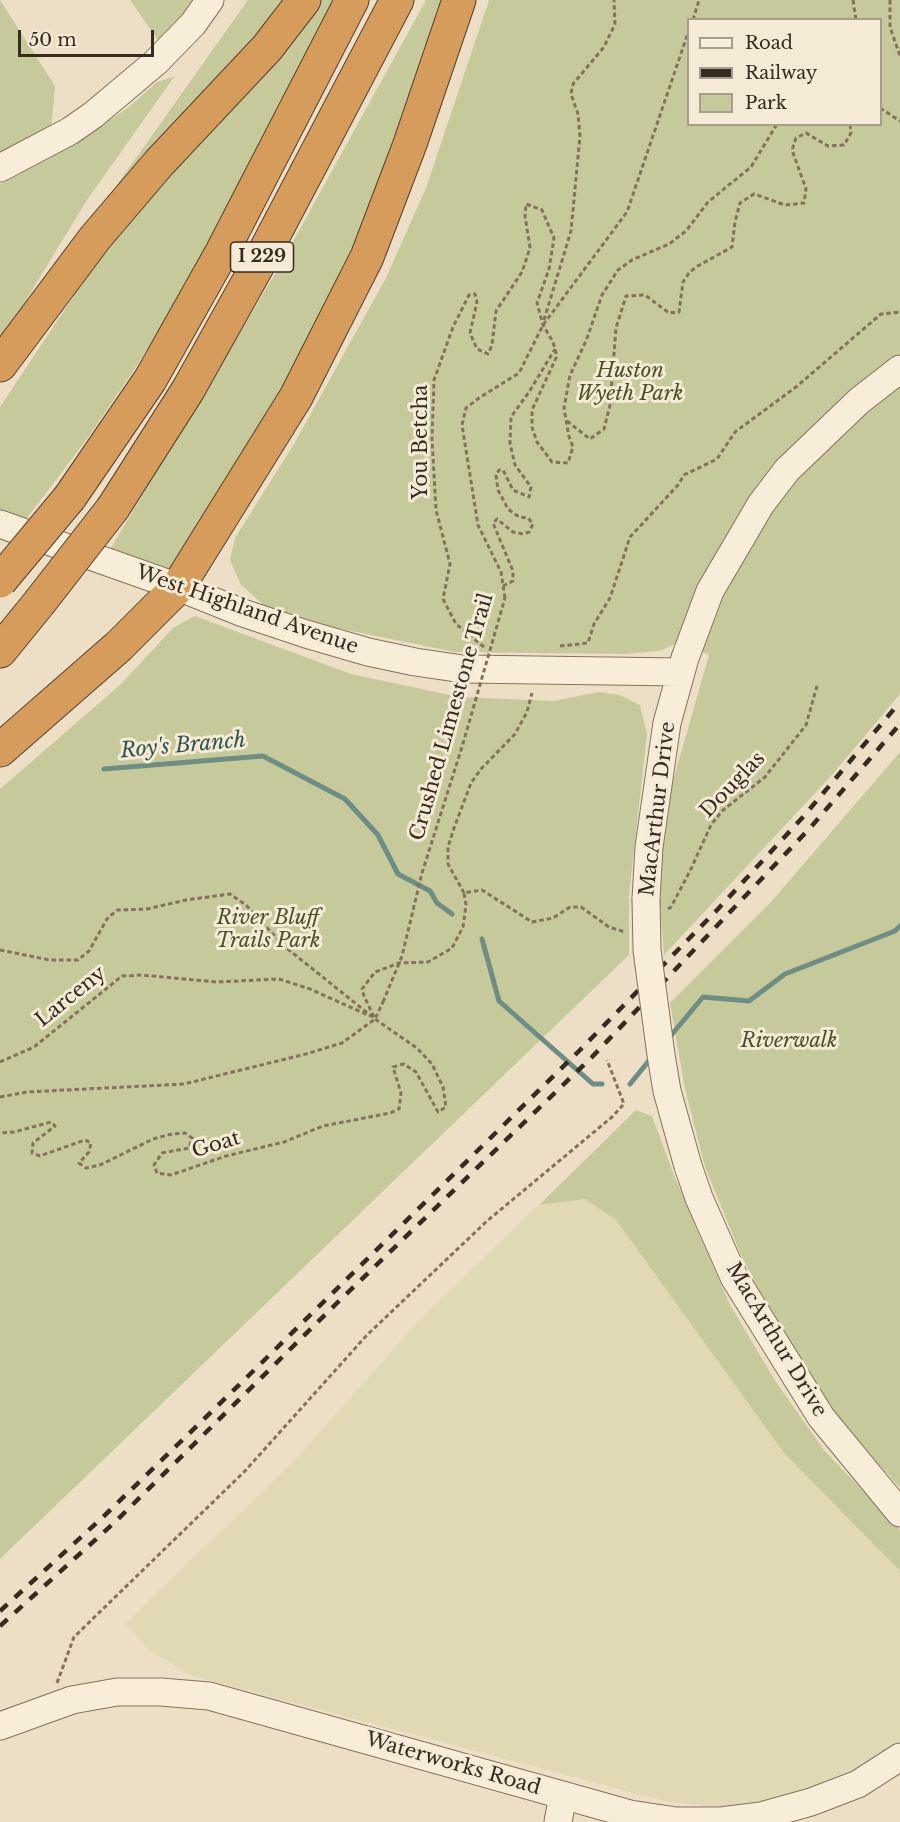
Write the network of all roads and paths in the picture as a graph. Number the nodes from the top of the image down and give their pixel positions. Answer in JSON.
{"nodes":[{"id":1,"x":210,"y":0,"type":"edge"},
{"id":2,"x":304,"y":0,"type":"edge"},
{"id":3,"x":352,"y":0,"type":"edge"},
{"id":4,"x":397,"y":0,"type":"edge"},
{"id":5,"x":459,"y":0,"type":"edge"},
{"id":6,"x":614,"y":0,"type":"edge"},
{"id":7,"x":699,"y":0,"type":"edge"},
{"id":8,"x":854,"y":0,"type":"edge"},
{"id":9,"x":890,"y":0,"type":"edge"},
{"id":10,"x":694,"y":18,"type":"edge"},
{"id":11,"x":856,"y":18,"type":"edge"},
{"id":12,"x":687,"y":36,"type":"edge"},
{"id":13,"x":900,"y":56,"type":"edge"},
{"id":14,"x":882,"y":109,"type":"edge"},
{"id":15,"x":900,"y":122,"type":"edge"},
{"id":16,"x":776,"y":126,"type":"edge"},
{"id":17,"x":850,"y":126,"type":"edge"},
{"id":18,"x":0,"y":168,"type":"edge"},
{"id":19,"x":900,"y":312,"type":"edge"},
{"id":20,"x":543,"y":325,"type":"junction"},
{"id":21,"x":555,"y":349,"type":"junction"},
{"id":22,"x":0,"y":365,"type":"edge"},
{"id":23,"x":900,"y":369,"type":"edge"},
{"id":24,"x":566,"y":420,"type":"junction"},
{"id":25,"x":0,"y":524,"type":"edge"},
{"id":26,"x":0,"y":581,"type":"edge"},
{"id":27,"x":503,"y":586,"type":"junction"},
{"id":28,"x":178,"y":587,"type":"junction"},
{"id":29,"x":558,"y":646,"type":"dead end"},
{"id":30,"x":495,"y":647,"type":"dead end"},
{"id":31,"x":0,"y":651,"type":"edge"},
{"id":32,"x":537,"y":671,"type":"junction"},
{"id":33,"x":681,"y":672,"type":"junction"},
{"id":34,"x":817,"y":686,"type":"dead end"},
{"id":35,"x":0,"y":750,"type":"edge"},
{"id":36,"x":464,"y":893,"type":"junction"},
{"id":37,"x":654,"y":907,"type":"junction"},
{"id":38,"x":632,"y":934,"type":"dead end"},
{"id":39,"x":0,"y":950,"type":"edge"},
{"id":40,"x":399,"y":963,"type":"junction"},
{"id":41,"x":375,"y":1018,"type":"junction"},
{"id":42,"x":607,"y":1060,"type":"dead end"},
{"id":43,"x":0,"y":1062,"type":"edge"},
{"id":44,"x":0,"y":1097,"type":"edge"},
{"id":45,"x":0,"y":1133,"type":"edge"},
{"id":46,"x":900,"y":1513,"type":"edge"},
{"id":47,"x":47,"y":1707,"type":"junction"},
{"id":48,"x":0,"y":1726,"type":"edge"},
{"id":49,"x":900,"y":1757,"type":"edge"},
{"id":50,"x":563,"y":1796,"type":"junction"},
{"id":51,"x":761,"y":1819,"type":"edge"},
{"id":52,"x":558,"y":1822,"type":"edge"}],
"edges":[{"from":1,"to":18,"type":"street"},
{"from":2,"to":22,"type":"highway"},
{"from":3,"to":26,"type":"highway","number":"I 229","bridge":true},
{"from":4,"to":31,"type":"highway","number":"I 229","bridge":true},
{"from":5,"to":28,"type":"highway"},
{"from":6,"to":20,"type":"path"},
{"from":7,"to":10,"type":"path"},
{"from":8,"to":11,"type":"path"},
{"from":9,"to":13,"type":"path"},
{"from":12,"to":20,"type":"path","name":"Crushed Limestone Trail"},
{"from":14,"to":15,"type":"path"},
{"from":16,"to":24,"type":"path"},
{"from":17,"to":24,"type":"path"},
{"from":19,"to":29,"type":"path"},
{"from":20,"to":21,"type":"path"},
{"from":20,"to":27,"type":"path","name":"Crushed Limestone Trail"},
{"from":20,"to":30,"type":"path","name":"You Betcha"},
{"from":21,"to":24,"type":"path"},
{"from":21,"to":27,"type":"path"},
{"from":23,"to":33,"type":"street","name":"MacArthur Drive"},
{"from":25,"to":28,"type":"street","name":"West Highland Avenue"},
{"from":27,"to":40,"type":"path","name":"Crushed Limestone Trail","bridge":true},
{"from":28,"to":32,"type":"street","name":"West Highland Avenue"},
{"from":28,"to":35,"type":"highway"},
{"from":32,"to":33,"type":"street","name":"West Highland Avenue"},
{"from":32,"to":36,"type":"path"},
{"from":33,"to":37,"type":"street","name":"MacArthur Drive"},
{"from":34,"to":37,"type":"path","name":"Douglas"},
{"from":36,"to":38,"type":"path"},
{"from":36,"to":40,"type":"path"},
{"from":37,"to":46,"type":"street","name":"MacArthur Drive","bridge":true},
{"from":39,"to":41,"type":"path"},
{"from":40,"to":41,"type":"path","name":"Crushed Limestone Trail","bridge":true},
{"from":40,"to":41,"type":"path"},
{"from":41,"to":43,"type":"path","name":"Larceny"},
{"from":41,"to":44,"type":"path","name":"Crushed Limestone Trail"},
{"from":41,"to":45,"type":"path","name":"Goat"},
{"from":42,"to":47,"type":"path"},
{"from":47,"to":48,"type":"street","name":"Waterworks Road"},
{"from":47,"to":50,"type":"street","name":"Waterworks Road"},
{"from":49,"to":51,"type":"street","name":"Waterworks Road"},
{"from":50,"to":51,"type":"street","name":"Waterworks Road"},
{"from":50,"to":52,"type":"street"}]}
